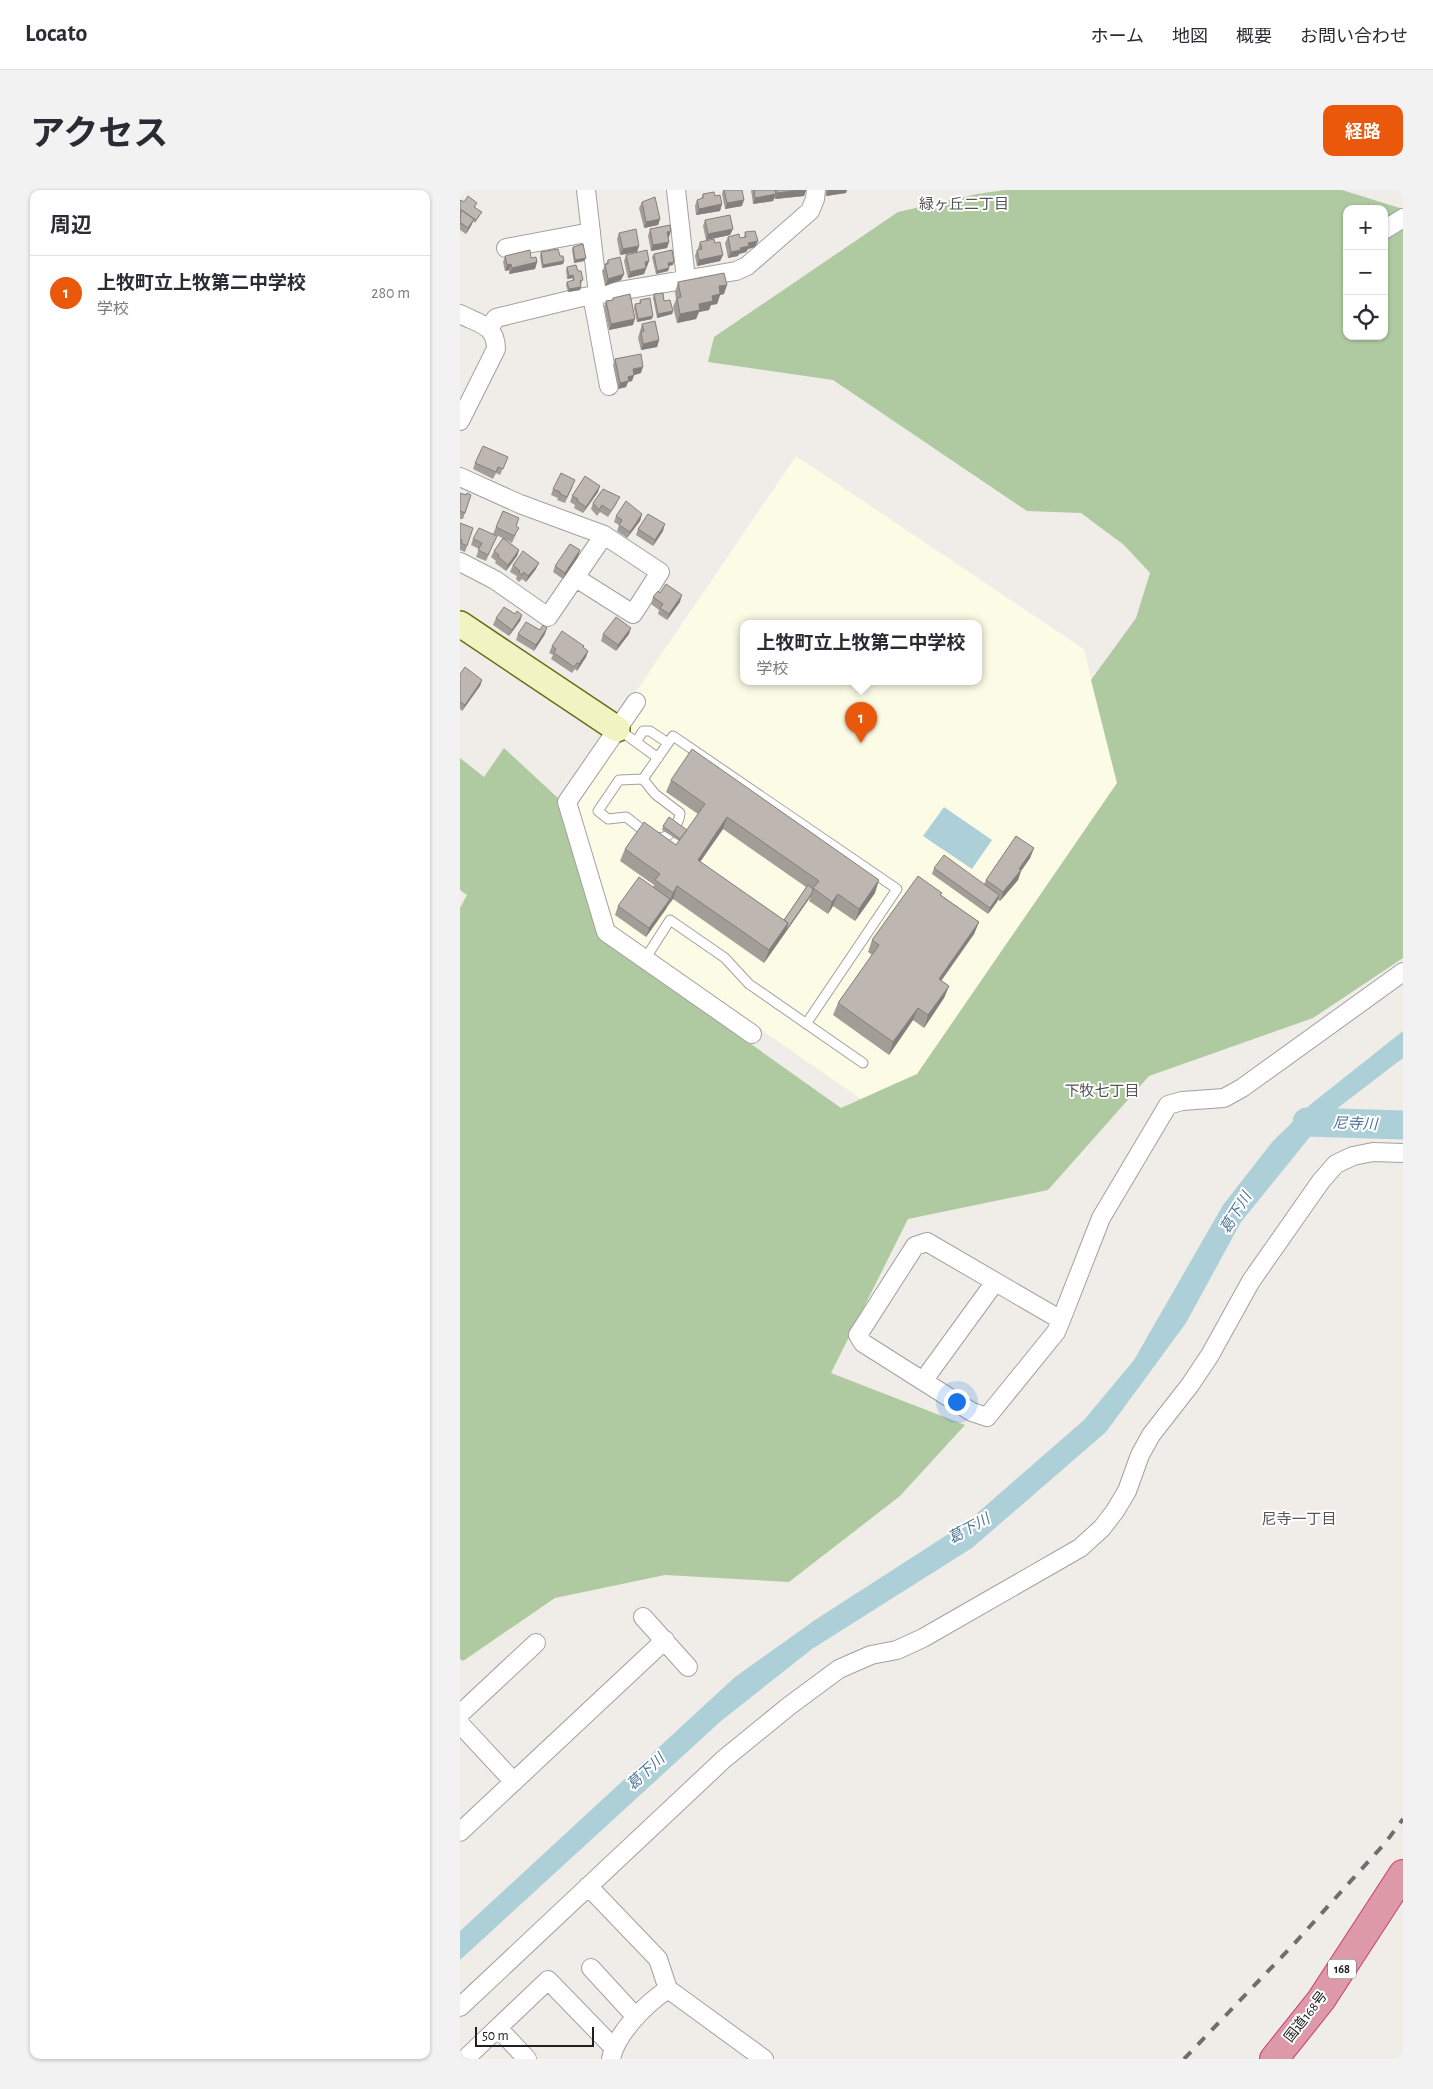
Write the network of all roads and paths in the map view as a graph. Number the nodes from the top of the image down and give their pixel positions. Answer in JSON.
{"nodes":[{"id":1,"x":586,"y":190,"type":"edge"},
{"id":2,"x":676,"y":190,"type":"edge"},
{"id":3,"x":816,"y":190,"type":"edge"},
{"id":4,"x":1403,"y":218,"type":"edge"},
{"id":5,"x":1388,"y":227,"type":"edge"},
{"id":6,"x":591,"y":232,"type":"junction"},
{"id":7,"x":506,"y":248,"type":"dead end"},
{"id":8,"x":686,"y":279,"type":"junction"},
{"id":9,"x":595,"y":295,"type":"junction"},
{"id":10,"x":460,"y":314,"type":"edge"},
{"id":11,"x":489,"y":328,"type":"junction"},
{"id":12,"x":609,"y":386,"type":"dead end"},
{"id":13,"x":460,"y":421,"type":"edge"},
{"id":14,"x":460,"y":477,"type":"edge"},
{"id":15,"x":604,"y":535,"type":"junction"},
{"id":16,"x":460,"y":562,"type":"edge"},
{"id":17,"x":576,"y":578,"type":"junction"},
{"id":18,"x":460,"y":624,"type":"edge"},
{"id":19,"x":636,"y":702,"type":"dead end"},
{"id":20,"x":626,"y":735,"type":"junction"},
{"id":21,"x":668,"y":743,"type":"junction"},
{"id":22,"x":658,"y":758,"type":"junction"},
{"id":23,"x":643,"y":779,"type":"junction"},
{"id":24,"x":645,"y":959,"type":"junction"},
{"id":25,"x":1403,"y":972,"type":"edge"},
{"id":26,"x":806,"y":1024,"type":"junction"},
{"id":27,"x":752,"y":1034,"type":"dead end"},
{"id":28,"x":862,"y":1063,"type":"dead end"},
{"id":29,"x":1403,"y":1153,"type":"edge"},
{"id":30,"x":996,"y":1282,"type":"junction"},
{"id":31,"x":1061,"y":1320,"type":"junction"},
{"id":32,"x":924,"y":1381,"type":"junction"},
{"id":33,"x":644,"y":1617,"type":"dead end"},
{"id":34,"x":665,"y":1640,"type":"junction"},
{"id":35,"x":536,"y":1643,"type":"dead end"},
{"id":36,"x":688,"y":1667,"type":"dead end"},
{"id":37,"x":460,"y":1714,"type":"edge"},
{"id":38,"x":460,"y":1724,"type":"edge"},
{"id":39,"x":514,"y":1782,"type":"junction"},
{"id":40,"x":460,"y":1832,"type":"edge"},
{"id":41,"x":1403,"y":1874,"type":"edge"},
{"id":42,"x":588,"y":1886,"type":"junction"},
{"id":43,"x":590,"y":1968,"type":"dead end"},
{"id":44,"x":668,"y":1988,"type":"junction"},
{"id":45,"x":460,"y":2007,"type":"edge"},
{"id":46,"x":636,"y":2017,"type":"junction"},
{"id":47,"x":498,"y":2028,"type":"junction"},
{"id":48,"x":612,"y":2053,"type":"edge"},
{"id":49,"x":465,"y":2059,"type":"edge"},
{"id":50,"x":527,"y":2059,"type":"edge"},
{"id":51,"x":764,"y":2059,"type":"edge"},
{"id":52,"x":1274,"y":2059,"type":"edge"}],
"edges":[{"from":1,"to":6,"type":"street"},
{"from":2,"to":8,"type":"street"},
{"from":3,"to":8,"type":"street"},
{"from":4,"to":5,"type":"street"},
{"from":6,"to":7,"type":"street"},
{"from":6,"to":9,"type":"street"},
{"from":8,"to":9,"type":"street"},
{"from":9,"to":11,"type":"street"},
{"from":9,"to":12,"type":"street"},
{"from":10,"to":11,"type":"street"},
{"from":11,"to":13,"type":"street"},
{"from":14,"to":15,"type":"street"},
{"from":15,"to":17,"type":"street"},
{"from":15,"to":17,"type":"street"},
{"from":16,"to":17,"type":"street"},
{"from":18,"to":20,"type":"street"},
{"from":19,"to":20,"type":"street"},
{"from":20,"to":21,"type":"lane"},
{"from":20,"to":22,"type":"lane"},
{"from":20,"to":24,"type":"street"},
{"from":21,"to":22,"type":"lane"},
{"from":21,"to":26,"type":"lane"},
{"from":22,"to":23,"type":"lane"},
{"from":23,"to":23,"type":"lane"},
{"from":24,"to":26,"type":"lane"},
{"from":24,"to":27,"type":"street"},
{"from":25,"to":31,"type":"street"},
{"from":26,"to":28,"type":"lane"},
{"from":29,"to":42,"type":"street"},
{"from":30,"to":31,"type":"street"},
{"from":30,"to":32,"type":"street"},
{"from":30,"to":32,"type":"street"},
{"from":31,"to":32,"type":"street"},
{"from":33,"to":34,"type":"street"},
{"from":34,"to":36,"type":"street"},
{"from":34,"to":39,"type":"street"},
{"from":35,"to":37,"type":"street"},
{"from":38,"to":39,"type":"street"},
{"from":39,"to":40,"type":"street"},
{"from":41,"to":52,"type":"highway","name":"国道168号","number":"168"},
{"from":42,"to":44,"type":"street"},
{"from":42,"to":45,"type":"street"},
{"from":43,"to":46,"type":"street"},
{"from":44,"to":46,"type":"street"},
{"from":44,"to":51,"type":"street"},
{"from":46,"to":48,"type":"street"},
{"from":47,"to":48,"type":"street"},
{"from":47,"to":49,"type":"street"},
{"from":47,"to":50,"type":"street"}]}
